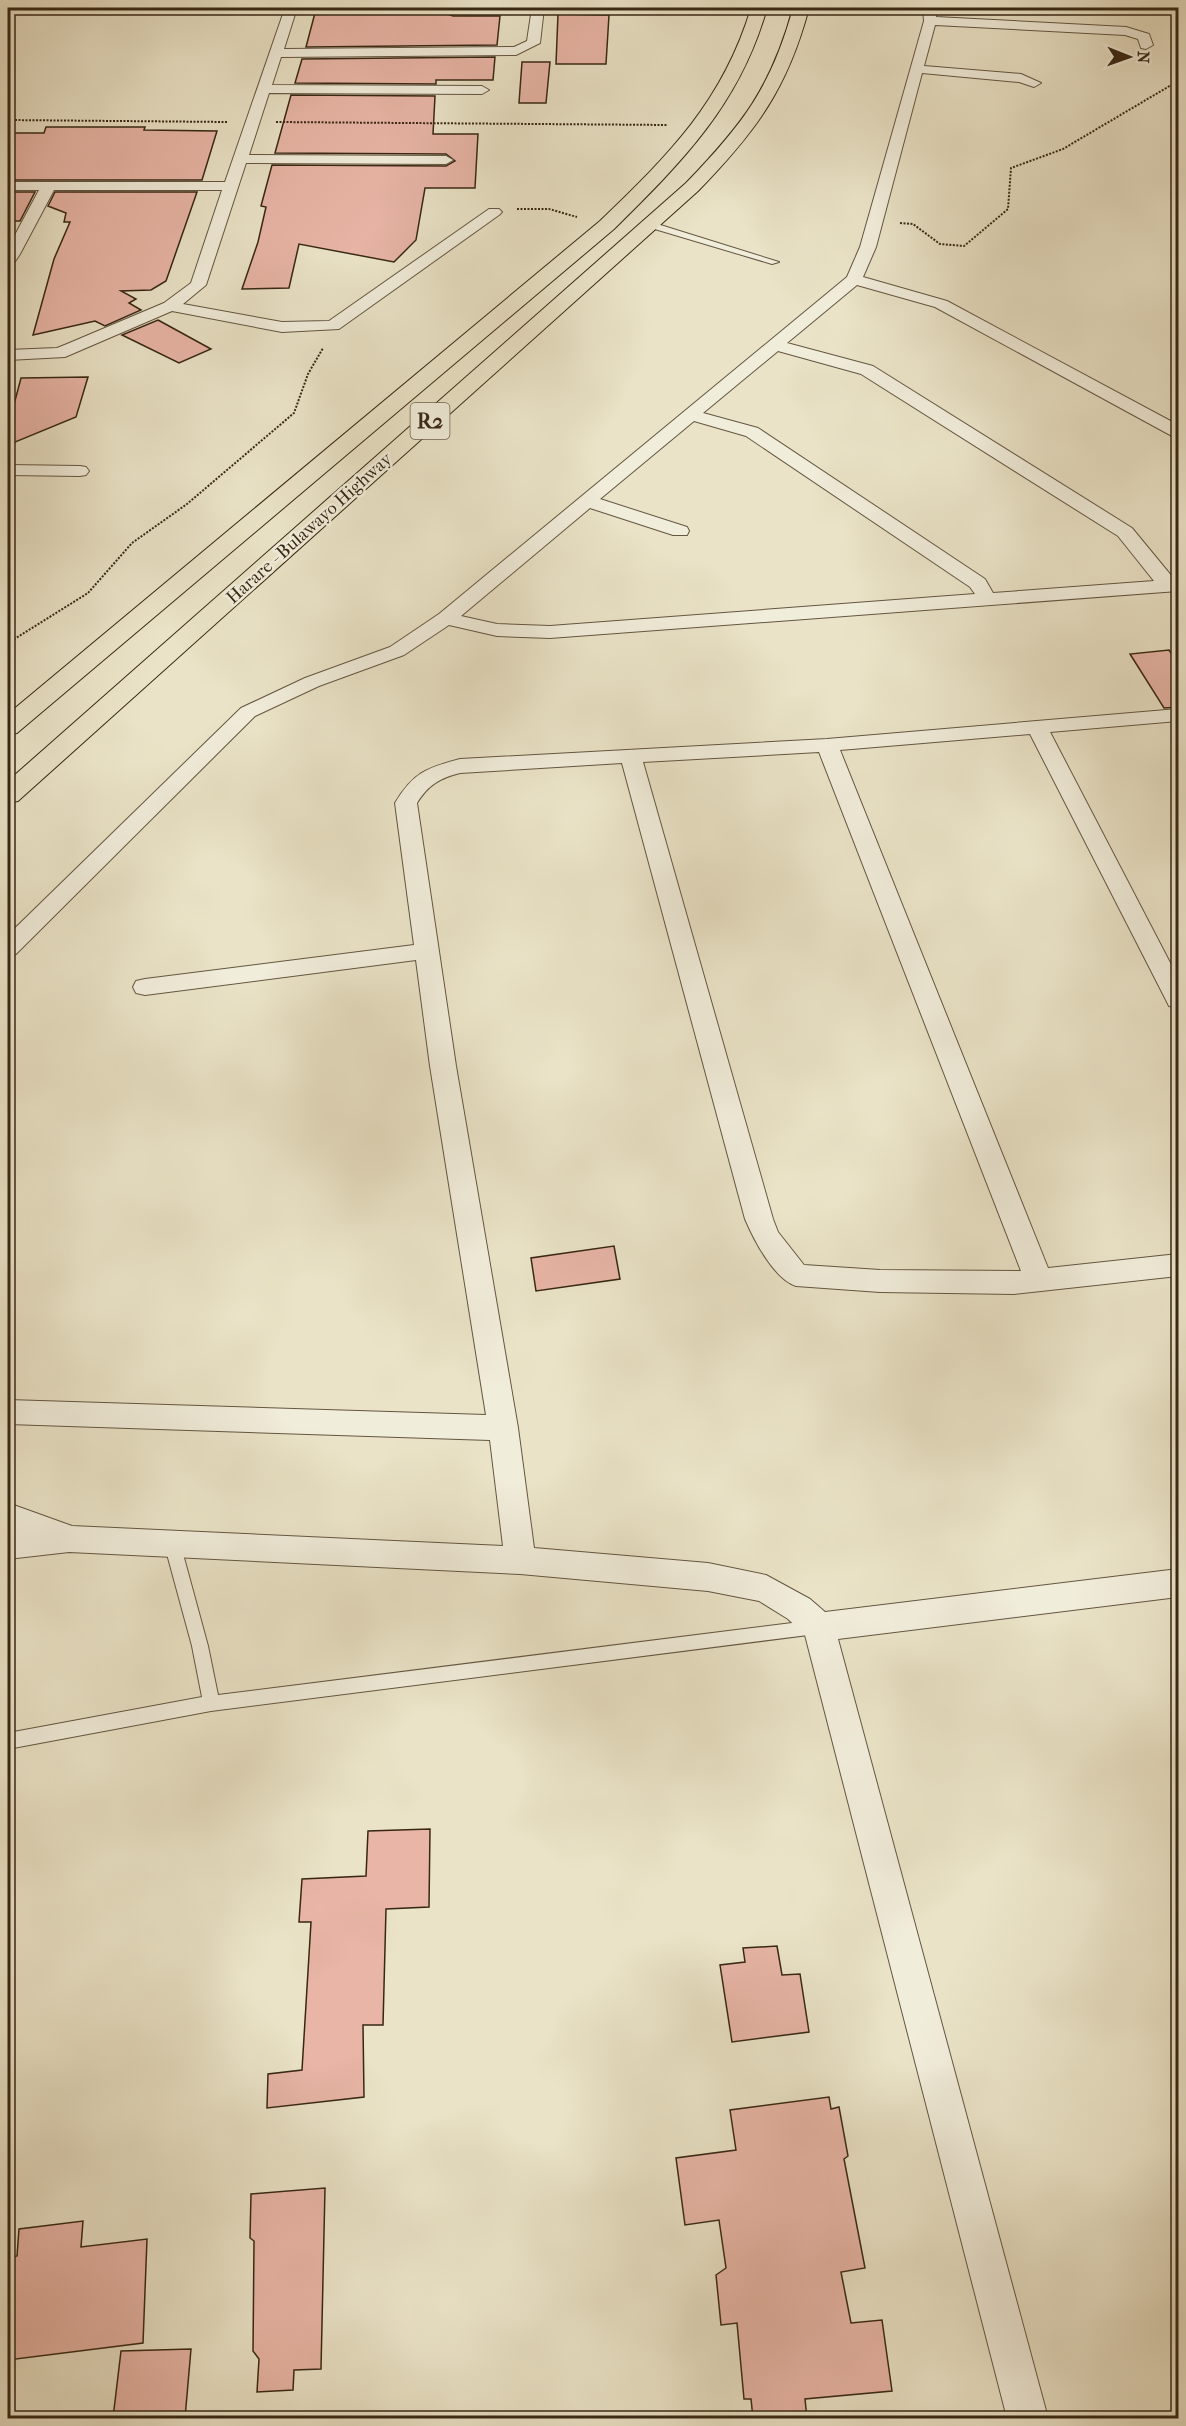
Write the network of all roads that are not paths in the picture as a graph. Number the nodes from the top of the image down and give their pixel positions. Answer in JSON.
{"nodes":[{"id":1,"x":291,"y":8,"type":"edge"},
{"id":2,"x":538,"y":8,"type":"edge"},
{"id":3,"x":759,"y":8,"type":"edge"},
{"id":4,"x":801,"y":8,"type":"edge"},
{"id":5,"x":930,"y":14,"type":"edge"},
{"id":6,"x":1146,"y":45,"type":"dead end"},
{"id":7,"x":276,"y":53,"type":"junction"},
{"id":8,"x":917,"y":69,"type":"junction"},
{"id":9,"x":1034,"y":83,"type":"dead end"},
{"id":10,"x":263,"y":89,"type":"junction"},
{"id":11,"x":482,"y":90,"type":"dead end"},
{"id":12,"x":239,"y":159,"type":"junction"},
{"id":13,"x":446,"y":160,"type":"dead end"},
{"id":14,"x":8,"y":186,"type":"edge"},
{"id":15,"x":230,"y":186,"type":"junction"},
{"id":16,"x":48,"y":187,"type":"junction"},
{"id":17,"x":494,"y":212,"type":"road end"},
{"id":18,"x":651,"y":225,"type":"junction"},
{"id":19,"x":8,"y":260,"type":"edge"},
{"id":20,"x":775,"y":262,"type":"dead end"},
{"id":21,"x":854,"y":279,"type":"junction"},
{"id":22,"x":170,"y":306,"type":"junction"},
{"id":23,"x":775,"y":345,"type":"junction"},
{"id":24,"x":8,"y":355,"type":"edge"},
{"id":25,"x":691,"y":415,"type":"junction"},
{"id":26,"x":1179,"y":432,"type":"edge"},
{"id":27,"x":8,"y":470,"type":"edge"},
{"id":28,"x":80,"y":471,"type":"dead end"},
{"id":29,"x":586,"y":501,"type":"junction"},
{"id":30,"x":680,"y":531,"type":"dead end"},
{"id":31,"x":1173,"y":585,"type":"edge"},
{"id":32,"x":987,"y":599,"type":"junction"},
{"id":33,"x":446,"y":618,"type":"junction"},
{"id":34,"x":1179,"y":715,"type":"edge"},
{"id":35,"x":1036,"y":726,"type":"junction"},
{"id":36,"x":8,"y":727,"type":"edge"},
{"id":37,"x":827,"y":745,"type":"junction"},
{"id":38,"x":631,"y":756,"type":"junction"},
{"id":39,"x":8,"y":795,"type":"edge"},
{"id":40,"x":8,"y":948,"type":"edge"},
{"id":41,"x":427,"y":951,"type":"junction"},
{"id":42,"x":145,"y":987,"type":"dead end"},
{"id":43,"x":1179,"y":1000,"type":"edge"},
{"id":44,"x":1179,"y":1265,"type":"edge"},
{"id":45,"x":1039,"y":1281,"type":"junction"},
{"id":46,"x":8,"y":1412,"type":"edge"},
{"id":47,"x":503,"y":1428,"type":"junction"},
{"id":48,"x":8,"y":1516,"type":"edge"},
{"id":49,"x":69,"y":1539,"type":"junction"},
{"id":50,"x":172,"y":1543,"type":"junction"},
{"id":51,"x":8,"y":1546,"type":"edge"},
{"id":52,"x":520,"y":1560,"type":"junction"},
{"id":53,"x":1179,"y":1582,"type":"edge"},
{"id":54,"x":819,"y":1627,"type":"junction"},
{"id":55,"x":211,"y":1703,"type":"junction"},
{"id":56,"x":8,"y":1741,"type":"edge"},
{"id":57,"x":1027,"y":2418,"type":"edge"}],
"edges":[{"from":1,"to":7,"type":"street"},
{"from":2,"to":7,"type":"street"},
{"from":3,"to":36,"type":"highway","name":"Harare - Bulawayo Highway","number":"R2"},
{"from":4,"to":18,"type":"highway","name":"Harare - Bulawayo Highway","number":"R2"},
{"from":5,"to":6,"type":"street"},
{"from":5,"to":8,"type":"street"},
{"from":7,"to":10,"type":"street"},
{"from":8,"to":9,"type":"street"},
{"from":8,"to":21,"type":"street"},
{"from":10,"to":11,"type":"street"},
{"from":10,"to":12,"type":"street"},
{"from":12,"to":13,"type":"street"},
{"from":12,"to":15,"type":"street"},
{"from":14,"to":16,"type":"street"},
{"from":15,"to":16,"type":"street"},
{"from":15,"to":22,"type":"street"},
{"from":16,"to":19,"type":"street"},
{"from":17,"to":22,"type":"street"},
{"from":18,"to":20,"type":"lane"},
{"from":18,"to":39,"type":"highway","name":"Harare - Bulawayo Highway","number":"R2"},
{"from":21,"to":23,"type":"street"},
{"from":21,"to":26,"type":"street"},
{"from":22,"to":24,"type":"street"},
{"from":23,"to":25,"type":"street"},
{"from":23,"to":31,"type":"street"},
{"from":25,"to":29,"type":"street"},
{"from":25,"to":32,"type":"street"},
{"from":27,"to":28,"type":"street"},
{"from":29,"to":30,"type":"street"},
{"from":29,"to":33,"type":"street"},
{"from":31,"to":32,"type":"street"},
{"from":32,"to":33,"type":"street"},
{"from":33,"to":40,"type":"street"},
{"from":34,"to":35,"type":"street"},
{"from":35,"to":37,"type":"street"},
{"from":35,"to":43,"type":"street"},
{"from":37,"to":38,"type":"street"},
{"from":37,"to":45,"type":"street"},
{"from":38,"to":41,"type":"street"},
{"from":38,"to":45,"type":"street"},
{"from":41,"to":42,"type":"street"},
{"from":41,"to":47,"type":"street"},
{"from":44,"to":45,"type":"street"},
{"from":46,"to":47,"type":"street"},
{"from":47,"to":52,"type":"street"},
{"from":48,"to":49,"type":"street"},
{"from":49,"to":50,"type":"street"},
{"from":49,"to":51,"type":"street"},
{"from":50,"to":52,"type":"street"},
{"from":50,"to":55,"type":"lane"},
{"from":52,"to":54,"type":"street"},
{"from":53,"to":54,"type":"street"},
{"from":54,"to":55,"type":"lane"},
{"from":54,"to":57,"type":"street"},
{"from":55,"to":56,"type":"lane"}]}
